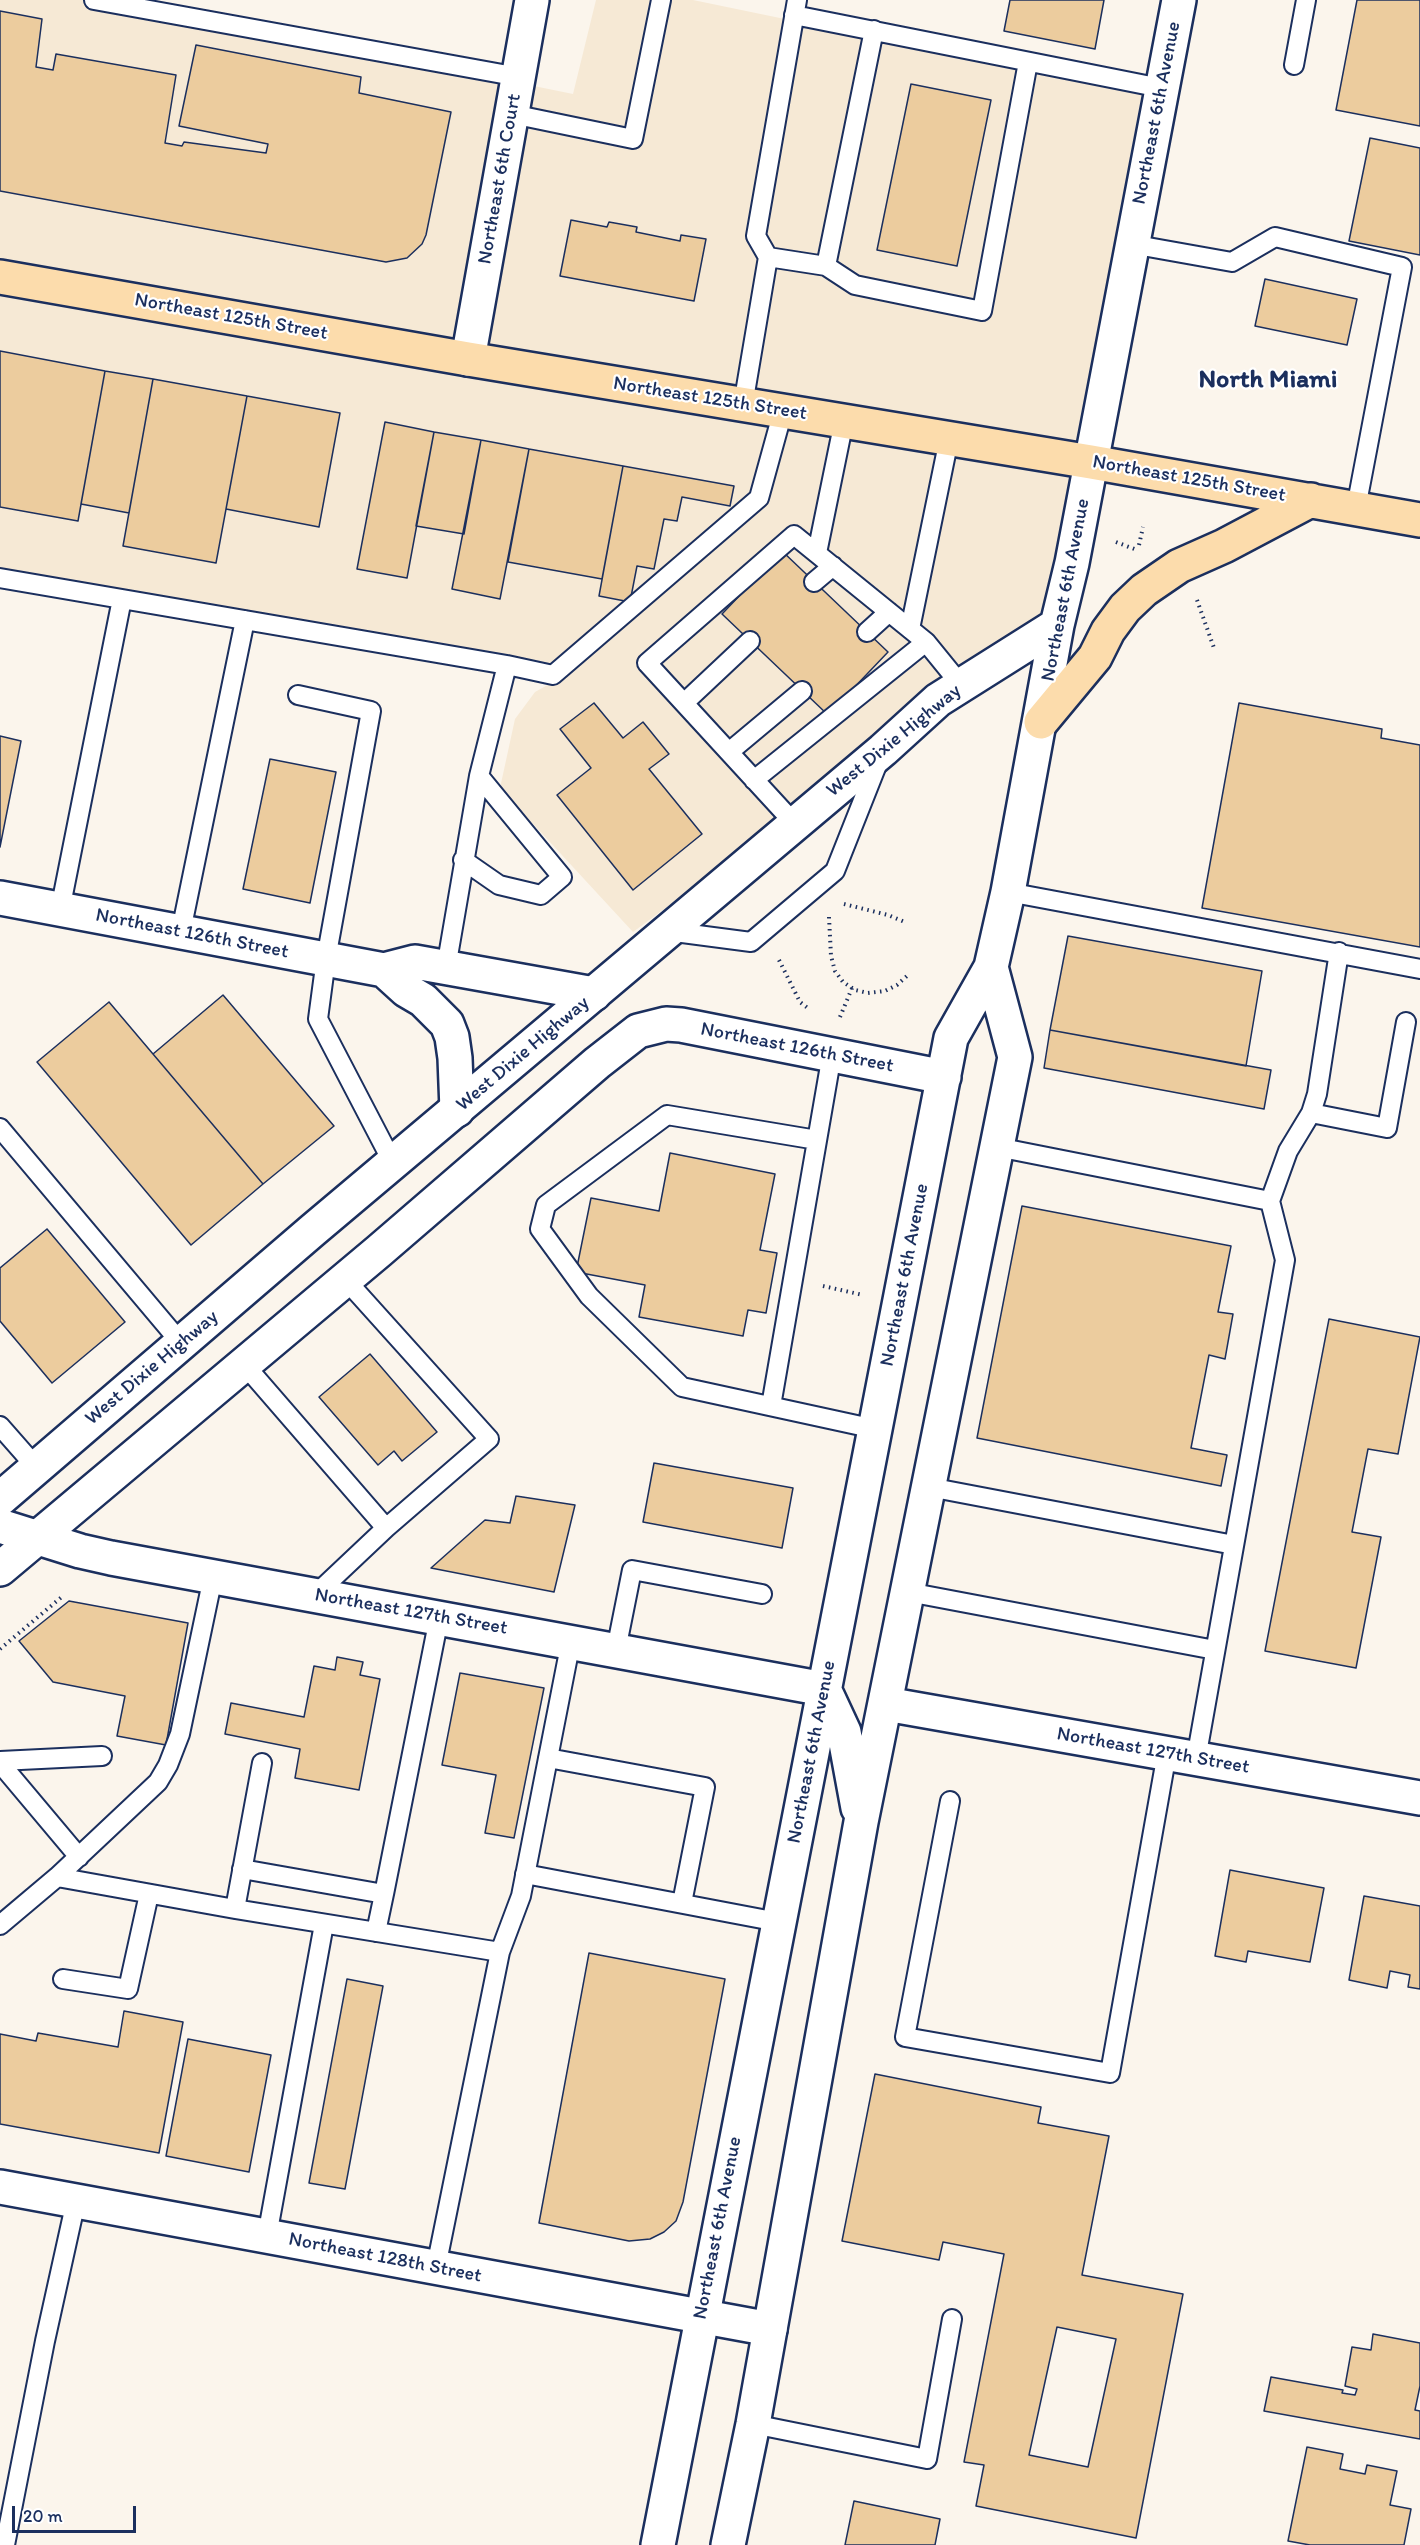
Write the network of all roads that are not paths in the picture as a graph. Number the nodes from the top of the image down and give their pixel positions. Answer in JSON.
{"nodes":[{"id":1,"x":94,"y":0,"type":"edge"},
{"id":2,"x":532,"y":0,"type":"edge"},
{"id":3,"x":661,"y":0,"type":"edge"},
{"id":4,"x":1179,"y":0,"type":"edge"},
{"id":5,"x":1306,"y":0,"type":"edge"},
{"id":6,"x":795,"y":7,"type":"edge"},
{"id":7,"x":874,"y":30,"type":"junction"},
{"id":8,"x":1028,"y":62,"type":"junction"},
{"id":9,"x":1294,"y":66,"type":"dead end"},
{"id":10,"x":519,"y":76,"type":"junction"},
{"id":11,"x":1161,"y":88,"type":"junction"},
{"id":12,"x":512,"y":114,"type":"junction"},
{"id":13,"x":1131,"y":244,"type":"junction"},
{"id":14,"x":768,"y":257,"type":"junction"},
{"id":15,"x":826,"y":266,"type":"junction"},
{"id":16,"x":0,"y":277,"type":"edge"},
{"id":17,"x":468,"y":359,"type":"junction"},
{"id":18,"x":743,"y":405,"type":"junction"},
{"id":19,"x":783,"y":411,"type":"junction"},
{"id":20,"x":844,"y":422,"type":"junction"},
{"id":21,"x":949,"y":439,"type":"junction"},
{"id":22,"x":1091,"y":462,"type":"junction"},
{"id":23,"x":1311,"y":500,"type":"junction"},
{"id":24,"x":1356,"y":508,"type":"junction"},
{"id":25,"x":1420,"y":520,"type":"edge"},
{"id":26,"x":817,"y":553,"type":"junction"},
{"id":27,"x":833,"y":566,"type":"junction"},
{"id":28,"x":0,"y":578,"type":"edge"},
{"id":29,"x":814,"y":582,"type":"dead end"},
{"id":30,"x":122,"y":599,"type":"junction"},
{"id":31,"x":889,"y":612,"type":"junction"},
{"id":32,"x":245,"y":620,"type":"junction"},
{"id":33,"x":1057,"y":624,"type":"junction"},
{"id":34,"x":910,"y":629,"type":"junction"},
{"id":35,"x":867,"y":632,"type":"dead end"},
{"id":36,"x":750,"y":641,"type":"dead end"},
{"id":37,"x":926,"y":642,"type":"junction"},
{"id":38,"x":507,"y":665,"type":"junction"},
{"id":39,"x":962,"y":685,"type":"junction"},
{"id":40,"x":802,"y":691,"type":"dead end"},
{"id":41,"x":298,"y":695,"type":"dead end"},
{"id":42,"x":684,"y":703,"type":"junction"},
{"id":43,"x":1041,"y":722,"type":"junction"},
{"id":44,"x":883,"y":750,"type":"junction"},
{"id":45,"x":729,"y":752,"type":"junction"},
{"id":46,"x":479,"y":776,"type":"junction"},
{"id":47,"x":754,"y":780,"type":"junction"},
{"id":48,"x":794,"y":823,"type":"junction"},
{"id":49,"x":463,"y":860,"type":"junction"},
{"id":50,"x":1008,"y":892,"type":"junction"},
{"id":51,"x":0,"y":898,"type":"edge"},
{"id":52,"x":60,"y":910,"type":"junction"},
{"id":53,"x":181,"y":931,"type":"junction"},
{"id":54,"x":667,"y":931,"type":"junction"},
{"id":55,"x":1339,"y":952,"type":"junction"},
{"id":56,"x":326,"y":959,"type":"junction"},
{"id":57,"x":991,"y":967,"type":"junction"},
{"id":58,"x":446,"y":968,"type":"junction"},
{"id":59,"x":384,"y":969,"type":"junction"},
{"id":60,"x":1420,"y":969,"type":"edge"},
{"id":61,"x":594,"y":994,"type":"junction"},
{"id":62,"x":1406,"y":1023,"type":"dead end"},
{"id":63,"x":834,"y":1040,"type":"junction"},
{"id":64,"x":944,"y":1077,"type":"junction"},
{"id":65,"x":457,"y":1110,"type":"junction"},
{"id":66,"x":1311,"y":1113,"type":"junction"},
{"id":67,"x":0,"y":1128,"type":"edge"},
{"id":68,"x":817,"y":1140,"type":"junction"},
{"id":69,"x":997,"y":1147,"type":"junction"},
{"id":70,"x":393,"y":1163,"type":"junction"},
{"id":71,"x":1270,"y":1201,"type":"junction"},
{"id":72,"x":345,"y":1279,"type":"junction"},
{"id":73,"x":181,"y":1343,"type":"junction"},
{"id":74,"x":243,"y":1364,"type":"junction"},
{"id":75,"x":771,"y":1406,"type":"junction"},
{"id":76,"x":0,"y":1426,"type":"edge"},
{"id":77,"x":875,"y":1429,"type":"junction"},
{"id":78,"x":36,"y":1467,"type":"junction"},
{"id":79,"x":929,"y":1487,"type":"junction"},
{"id":80,"x":0,"y":1499,"type":"edge"},
{"id":81,"x":0,"y":1526,"type":"edge"},
{"id":82,"x":386,"y":1528,"type":"junction"},
{"id":83,"x":37,"y":1538,"type":"junction"},
{"id":84,"x":1234,"y":1545,"type":"junction"},
{"id":85,"x":0,"y":1569,"type":"edge"},
{"id":86,"x":213,"y":1577,"type":"junction"},
{"id":87,"x":908,"y":1593,"type":"junction"},
{"id":88,"x":762,"y":1594,"type":"dead end"},
{"id":89,"x":315,"y":1595,"type":"junction"},
{"id":90,"x":439,"y":1618,"type":"junction"},
{"id":91,"x":571,"y":1641,"type":"junction"},
{"id":92,"x":616,"y":1650,"type":"junction"},
{"id":93,"x":1215,"y":1650,"type":"junction"},
{"id":94,"x":824,"y":1689,"type":"junction"},
{"id":95,"x":886,"y":1704,"type":"junction"},
{"id":96,"x":102,"y":1756,"type":"dead end"},
{"id":97,"x":1182,"y":1756,"type":"junction"},
{"id":98,"x":548,"y":1758,"type":"junction"},
{"id":99,"x":0,"y":1762,"type":"edge"},
{"id":100,"x":262,"y":1763,"type":"dead end"},
{"id":101,"x":1420,"y":1798,"type":"edge"},
{"id":102,"x":950,"y":1801,"type":"dead end"},
{"id":103,"x":861,"y":1822,"type":"junction"},
{"id":104,"x":79,"y":1857,"type":"junction"},
{"id":105,"x":242,"y":1869,"type":"junction"},
{"id":106,"x":525,"y":1874,"type":"junction"},
{"id":107,"x":57,"y":1876,"type":"junction"},
{"id":108,"x":384,"y":1893,"type":"junction"},
{"id":109,"x":149,"y":1894,"type":"junction"},
{"id":110,"x":682,"y":1903,"type":"junction"},
{"id":111,"x":235,"y":1909,"type":"junction"},
{"id":112,"x":778,"y":1922,"type":"junction"},
{"id":113,"x":324,"y":1924,"type":"junction"},
{"id":114,"x":0,"y":1925,"type":"edge"},
{"id":115,"x":376,"y":1932,"type":"junction"},
{"id":116,"x":500,"y":1952,"type":"junction"},
{"id":117,"x":63,"y":1979,"type":"dead end"},
{"id":118,"x":0,"y":2187,"type":"edge"},
{"id":119,"x":76,"y":2201,"type":"junction"},
{"id":120,"x":267,"y":2236,"type":"junction"},
{"id":121,"x":436,"y":2267,"type":"junction"},
{"id":122,"x":701,"y":2318,"type":"junction"},
{"id":123,"x":952,"y":2319,"type":"dead end"},
{"id":124,"x":770,"y":2329,"type":"junction"},
{"id":125,"x":753,"y":2424,"type":"junction"},
{"id":126,"x":5,"y":2545,"type":"edge"},
{"id":127,"x":658,"y":2545,"type":"edge"},
{"id":128,"x":728,"y":2545,"type":"edge"}],
"edges":[{"from":1,"to":10,"type":"lane"},
{"from":2,"to":10,"type":"main road","name":"Northeast 6th Court"},
{"from":3,"to":12,"type":"lane"},
{"from":4,"to":11,"type":"main road","name":"Northeast 6th Avenue"},
{"from":5,"to":9,"type":"lane"},
{"from":6,"to":7,"type":"lane"},
{"from":6,"to":14,"type":"lane"},
{"from":7,"to":8,"type":"lane"},
{"from":7,"to":15,"type":"lane"},
{"from":8,"to":11,"type":"lane"},
{"from":8,"to":15,"type":"lane"},
{"from":10,"to":12,"type":"main road","name":"Northeast 6th Court"},
{"from":11,"to":13,"type":"main road","name":"Northeast 6th Avenue"},
{"from":12,"to":17,"type":"main road","name":"Northeast 6th Court"},
{"from":13,"to":22,"type":"main road","name":"Northeast 6th Avenue"},
{"from":13,"to":24,"type":"lane"},
{"from":14,"to":15,"type":"lane"},
{"from":14,"to":18,"type":"lane"},
{"from":16,"to":17,"type":"main road","name":"Northeast 125th Street"},
{"from":17,"to":18,"type":"main road","name":"Northeast 125th Street"},
{"from":18,"to":19,"type":"main road","name":"Northeast 125th Street"},
{"from":19,"to":20,"type":"main road","name":"Northeast 125th Street"},
{"from":19,"to":38,"type":"lane"},
{"from":20,"to":21,"type":"main road","name":"Northeast 125th Street"},
{"from":20,"to":26,"type":"lane"},
{"from":21,"to":22,"type":"main road","name":"Northeast 125th Street"},
{"from":21,"to":34,"type":"lane"},
{"from":22,"to":23,"type":"main road","name":"Northeast 125th Street"},
{"from":22,"to":33,"type":"main road","name":"Northeast 6th Avenue"},
{"from":23,"to":24,"type":"main road","name":"Northeast 125th Street"},
{"from":23,"to":43,"type":"main road"},
{"from":24,"to":25,"type":"main road","name":"Northeast 125th Street"},
{"from":26,"to":27,"type":"lane"},
{"from":26,"to":42,"type":"lane"},
{"from":27,"to":29,"type":"lane"},
{"from":27,"to":31,"type":"lane"},
{"from":28,"to":30,"type":"lane"},
{"from":30,"to":32,"type":"lane"},
{"from":30,"to":52,"type":"lane"},
{"from":31,"to":34,"type":"lane"},
{"from":31,"to":35,"type":"lane"},
{"from":32,"to":38,"type":"lane"},
{"from":32,"to":53,"type":"lane"},
{"from":33,"to":39,"type":"main road","name":"West Dixie Highway"},
{"from":33,"to":43,"type":"main road","name":"Northeast 6th Avenue"},
{"from":34,"to":37,"type":"lane"},
{"from":36,"to":42,"type":"lane"},
{"from":37,"to":39,"type":"lane"},
{"from":37,"to":47,"type":"lane"},
{"from":38,"to":46,"type":"lane"},
{"from":39,"to":44,"type":"main road","name":"West Dixie Highway"},
{"from":40,"to":45,"type":"lane"},
{"from":41,"to":56,"type":"lane"},
{"from":42,"to":45,"type":"lane"},
{"from":43,"to":50,"type":"main road","name":"Northeast 6th Avenue"},
{"from":44,"to":48,"type":"main road","name":"West Dixie Highway"},
{"from":44,"to":54,"type":"lane"},
{"from":45,"to":47,"type":"lane"},
{"from":46,"to":49,"type":"lane"},
{"from":46,"to":49,"type":"lane"},
{"from":47,"to":48,"type":"lane"},
{"from":48,"to":54,"type":"main road","name":"West Dixie Highway"},
{"from":49,"to":58,"type":"lane"},
{"from":50,"to":55,"type":"lane"},
{"from":50,"to":57,"type":"main road","name":"Northeast 6th Avenue"},
{"from":51,"to":52,"type":"main road","name":"Northeast 126th Street"},
{"from":52,"to":53,"type":"main road","name":"Northeast 126th Street"},
{"from":53,"to":56,"type":"main road","name":"Northeast 126th Street"},
{"from":54,"to":61,"type":"main road","name":"West Dixie Highway"},
{"from":55,"to":60,"type":"lane"},
{"from":55,"to":66,"type":"lane"},
{"from":56,"to":59,"type":"main road","name":"Northeast 126th Street"},
{"from":56,"to":70,"type":"lane"},
{"from":57,"to":64,"type":"main road","name":"Northeast 6th Avenue"},
{"from":57,"to":69,"type":"main road","name":"Northeast 6th Avenue"},
{"from":58,"to":59,"type":"main road","name":"Northeast 126th Street"},
{"from":58,"to":61,"type":"main road","name":"Northeast 126th Street"},
{"from":59,"to":65,"type":"main road"},
{"from":61,"to":65,"type":"main road","name":"West Dixie Highway"},
{"from":62,"to":66,"type":"lane"},
{"from":63,"to":64,"type":"main road","name":"Northeast 126th Street"},
{"from":63,"to":68,"type":"lane"},
{"from":63,"to":72,"type":"main road","name":"Northeast 126th Street"},
{"from":64,"to":77,"type":"main road","name":"Northeast 6th Avenue"},
{"from":65,"to":70,"type":"main road","name":"West Dixie Highway"},
{"from":66,"to":71,"type":"lane"},
{"from":67,"to":73,"type":"lane"},
{"from":68,"to":75,"type":"lane"},
{"from":68,"to":75,"type":"lane"},
{"from":69,"to":71,"type":"lane"},
{"from":69,"to":79,"type":"main road","name":"Northeast 6th Avenue"},
{"from":70,"to":73,"type":"main road","name":"West Dixie Highway"},
{"from":71,"to":84,"type":"lane"},
{"from":72,"to":74,"type":"main road"},
{"from":72,"to":82,"type":"lane"},
{"from":73,"to":78,"type":"main road","name":"West Dixie Highway"},
{"from":74,"to":82,"type":"lane"},
{"from":74,"to":83,"type":"main road"},
{"from":75,"to":77,"type":"lane"},
{"from":76,"to":78,"type":"lane"},
{"from":77,"to":94,"type":"main road","name":"Northeast 6th Avenue"},
{"from":78,"to":80,"type":"main road","name":"West Dixie Highway"},
{"from":79,"to":84,"type":"lane"},
{"from":79,"to":87,"type":"main road","name":"Northeast 6th Avenue"},
{"from":81,"to":83,"type":"main road","name":"Northeast 127th Street"},
{"from":82,"to":89,"type":"lane"},
{"from":83,"to":85,"type":"main road"},
{"from":83,"to":86,"type":"main road","name":"Northeast 127th Street"},
{"from":84,"to":93,"type":"lane"},
{"from":86,"to":89,"type":"main road","name":"Northeast 127th Street"},
{"from":86,"to":104,"type":"lane"},
{"from":87,"to":93,"type":"lane"},
{"from":87,"to":95,"type":"main road","name":"Northeast 6th Avenue"},
{"from":88,"to":92,"type":"lane"},
{"from":89,"to":90,"type":"main road","name":"Northeast 127th Street"},
{"from":90,"to":91,"type":"main road","name":"Northeast 127th Street"},
{"from":90,"to":108,"type":"lane"},
{"from":91,"to":92,"type":"main road","name":"Northeast 127th Street"},
{"from":91,"to":98,"type":"lane"},
{"from":92,"to":94,"type":"main road","name":"Northeast 127th Street"},
{"from":93,"to":97,"type":"lane"},
{"from":94,"to":103,"type":"main road"},
{"from":94,"to":112,"type":"main road","name":"Northeast 6th Avenue"},
{"from":95,"to":97,"type":"main road","name":"Northeast 127th Street"},
{"from":95,"to":103,"type":"main road","name":"Northeast 6th Avenue"},
{"from":96,"to":99,"type":"lane"},
{"from":97,"to":101,"type":"main road","name":"Northeast 127th Street"},
{"from":97,"to":102,"type":"lane"},
{"from":98,"to":106,"type":"lane"},
{"from":98,"to":110,"type":"lane"},
{"from":99,"to":104,"type":"lane"},
{"from":100,"to":105,"type":"lane"},
{"from":103,"to":124,"type":"main road","name":"Northeast 6th Avenue"},
{"from":104,"to":107,"type":"lane"},
{"from":105,"to":108,"type":"lane"},
{"from":105,"to":111,"type":"lane"},
{"from":106,"to":110,"type":"lane"},
{"from":106,"to":116,"type":"lane"},
{"from":107,"to":109,"type":"lane"},
{"from":107,"to":114,"type":"lane"},
{"from":108,"to":115,"type":"lane"},
{"from":109,"to":111,"type":"lane"},
{"from":109,"to":117,"type":"lane"},
{"from":110,"to":112,"type":"lane"},
{"from":111,"to":113,"type":"lane"},
{"from":112,"to":122,"type":"main road","name":"Northeast 6th Avenue"},
{"from":113,"to":115,"type":"lane"},
{"from":113,"to":120,"type":"lane"},
{"from":115,"to":116,"type":"lane"},
{"from":116,"to":121,"type":"lane"},
{"from":118,"to":119,"type":"main road","name":"Northeast 128th Street"},
{"from":119,"to":120,"type":"main road","name":"Northeast 128th Street"},
{"from":119,"to":126,"type":"lane"},
{"from":120,"to":121,"type":"main road","name":"Northeast 128th Street"},
{"from":121,"to":122,"type":"main road","name":"Northeast 128th Street"},
{"from":122,"to":124,"type":"main road","name":"Northeast 128th Street"},
{"from":122,"to":127,"type":"main road","name":"Northeast 6th Avenue"},
{"from":123,"to":125,"type":"lane"},
{"from":124,"to":125,"type":"main road","name":"Northeast 6th Avenue"},
{"from":125,"to":128,"type":"main road","name":"Northeast 6th Avenue"}]}
